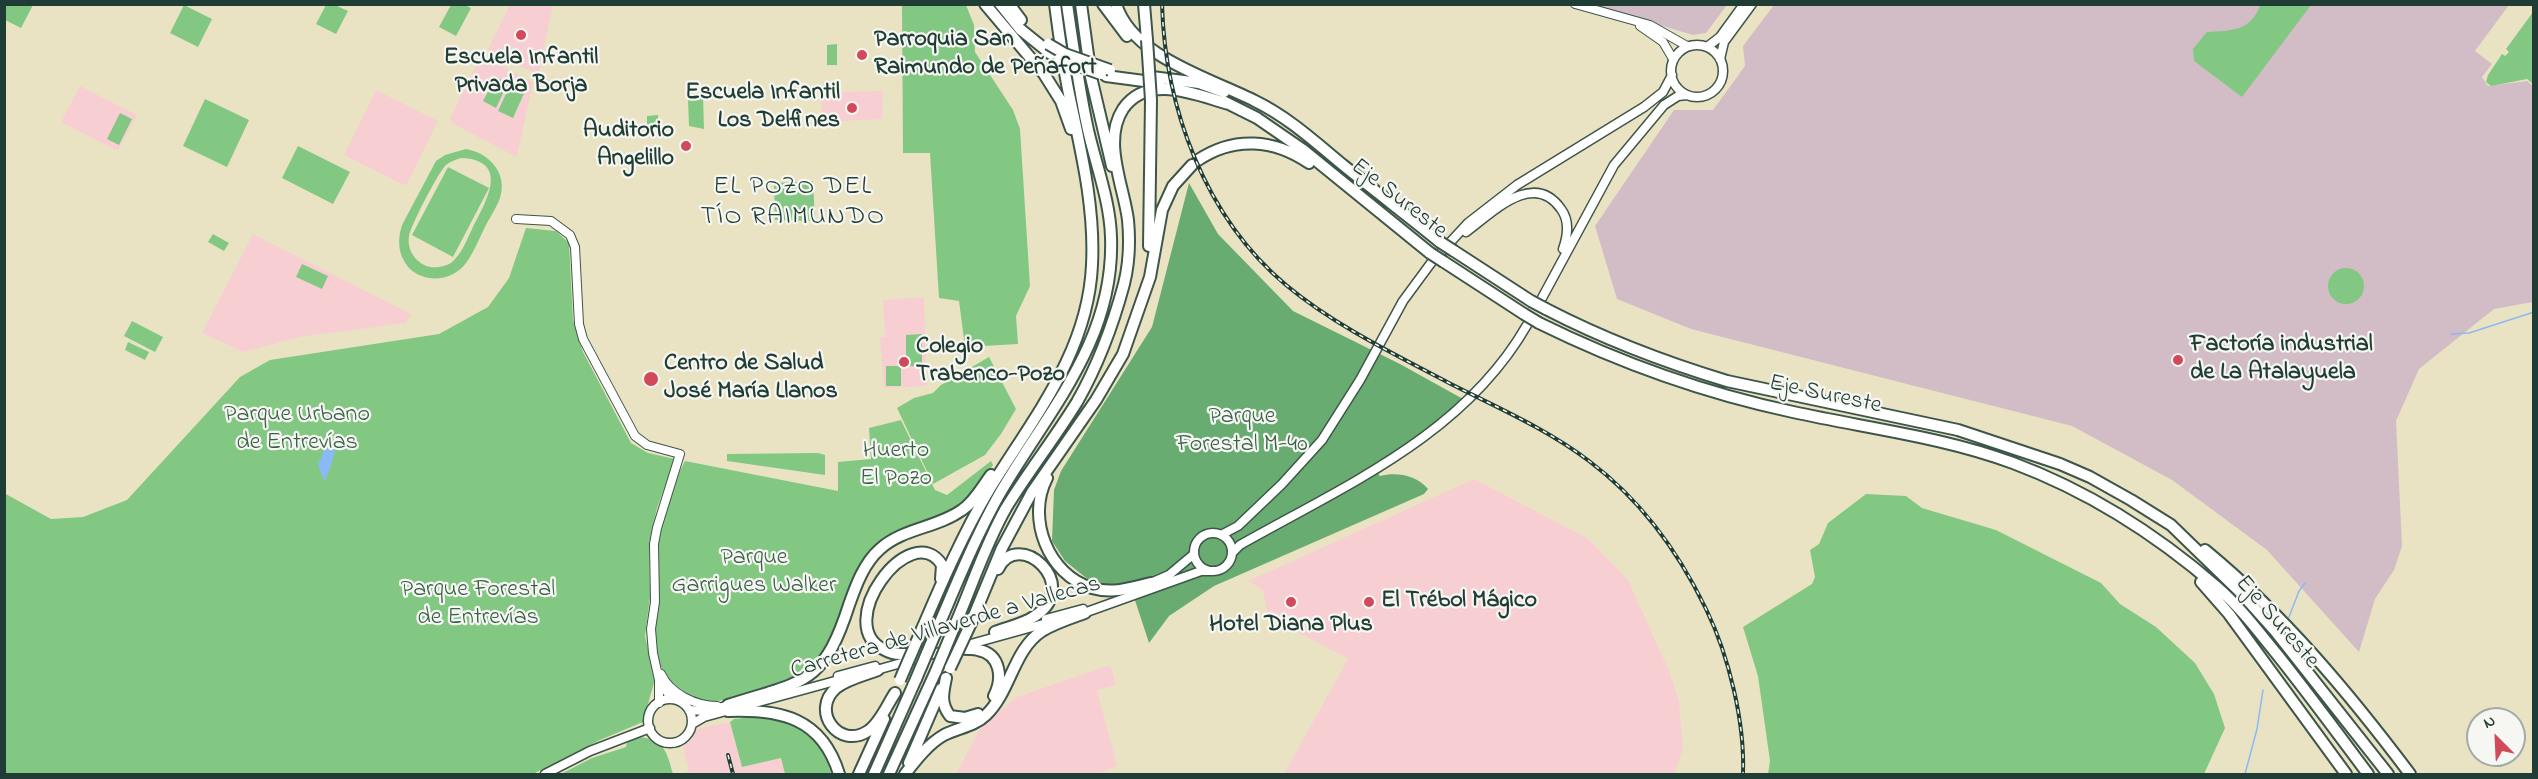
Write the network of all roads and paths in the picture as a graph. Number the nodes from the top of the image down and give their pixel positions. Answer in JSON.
{"nodes":[{"id":1,"x":985,"y":4,"type":"edge"},
{"id":2,"x":1000,"y":4,"type":"edge"},
{"id":3,"x":1009,"y":4,"type":"edge"},
{"id":4,"x":1054,"y":4,"type":"edge"},
{"id":5,"x":1081,"y":4,"type":"edge"},
{"id":6,"x":1103,"y":4,"type":"edge"},
{"id":7,"x":1116,"y":4,"type":"edge"},
{"id":8,"x":1144,"y":4,"type":"edge"},
{"id":9,"x":1575,"y":4,"type":"edge"},
{"id":10,"x":1744,"y":4,"type":"edge"},
{"id":11,"x":1752,"y":4,"type":"edge"},
{"id":12,"x":1067,"y":6,"type":"edge"},
{"id":13,"x":1631,"y":21,"type":"junction"},
{"id":14,"x":1687,"y":46,"type":"junction"},
{"id":15,"x":1707,"y":47,"type":"junction"},
{"id":16,"x":1050,"y":49,"type":"junction"},
{"id":17,"x":1673,"y":59,"type":"junction"},
{"id":18,"x":1720,"y":59,"type":"junction"},
{"id":19,"x":1108,"y":73,"type":"junction"},
{"id":20,"x":1672,"y":75,"type":"junction"},
{"id":21,"x":1211,"y":80,"type":"junction"},
{"id":22,"x":1688,"y":95,"type":"junction"},
{"id":23,"x":1229,"y":104,"type":"junction"},
{"id":24,"x":1323,"y":149,"type":"junction"},
{"id":25,"x":1086,"y":178,"type":"junction"},
{"id":26,"x":1364,"y":200,"type":"junction"},
{"id":27,"x":516,"y":219,"type":"dead end"},
{"id":28,"x":1453,"y":246,"type":"junction"},
{"id":29,"x":1539,"y":296,"type":"junction"},
{"id":30,"x":1142,"y":299,"type":"junction"},
{"id":31,"x":1119,"y":303,"type":"junction"},
{"id":32,"x":1526,"y":320,"type":"junction"},
{"id":33,"x":1054,"y":387,"type":"junction"},
{"id":34,"x":1070,"y":436,"type":"junction"},
{"id":35,"x":2170,"y":525,"type":"junction"},
{"id":36,"x":1221,"y":535,"type":"junction"},
{"id":37,"x":2162,"y":544,"type":"junction"},
{"id":38,"x":1232,"y":553,"type":"junction"},
{"id":39,"x":1194,"y":554,"type":"junction"},
{"id":40,"x":1210,"y":571,"type":"junction"},
{"id":41,"x":1151,"y":583,"type":"junction"},
{"id":42,"x":940,"y":588,"type":"junction"},
{"id":43,"x":979,"y":603,"type":"junction"},
{"id":44,"x":1085,"y":612,"type":"junction"},
{"id":45,"x":995,"y":632,"type":"junction"},
{"id":46,"x":949,"y":650,"type":"junction"},
{"id":47,"x":653,"y":653,"type":"junction"},
{"id":48,"x":921,"y":653,"type":"junction"},
{"id":49,"x":878,"y":670,"type":"junction"},
{"id":50,"x":944,"y":672,"type":"junction"},
{"id":51,"x":659,"y":680,"type":"junction"},
{"id":52,"x":895,"y":693,"type":"junction"},
{"id":53,"x":672,"y":699,"type":"junction"},
{"id":54,"x":658,"y":703,"type":"junction"},
{"id":55,"x":728,"y":708,"type":"junction"},
{"id":56,"x":689,"y":710,"type":"junction"},
{"id":57,"x":692,"y":724,"type":"junction"},
{"id":58,"x":650,"y":728,"type":"junction"},
{"id":59,"x":545,"y":774,"type":"edge"},
{"id":60,"x":839,"y":774,"type":"edge"},
{"id":61,"x":859,"y":774,"type":"edge"},
{"id":62,"x":874,"y":774,"type":"edge"},
{"id":63,"x":889,"y":774,"type":"edge"},
{"id":64,"x":905,"y":774,"type":"edge"},
{"id":65,"x":2346,"y":774,"type":"edge"},
{"id":66,"x":2368,"y":774,"type":"edge"},
{"id":67,"x":2388,"y":774,"type":"edge"},
{"id":68,"x":2410,"y":774,"type":"edge"}],
"edges":[{"from":1,"to":25,"type":"highway"},
{"from":2,"to":16,"type":"highway"},
{"from":3,"to":16,"type":"highway"},
{"from":4,"to":25,"type":"highway"},
{"from":5,"to":31,"type":"highway"},
{"from":6,"to":21,"type":"highway"},
{"from":7,"to":21,"type":"highway"},
{"from":8,"to":30,"type":"highway","bridge":true},
{"from":9,"to":13,"type":"street"},
{"from":10,"to":15,"type":"main road"},
{"from":11,"to":18,"type":"main road"},
{"from":12,"to":62,"type":"highway","bridge":true},
{"from":13,"to":14,"type":"street"},
{"from":13,"to":17,"type":"street"},
{"from":14,"to":15,"type":"main road"},
{"from":14,"to":17,"type":"main road"},
{"from":15,"to":18,"type":"main road"},
{"from":16,"to":19,"type":"highway","bridge":true},
{"from":17,"to":20,"type":"main road"},
{"from":18,"to":22,"type":"main road"},
{"from":19,"to":23,"type":"highway"},
{"from":19,"to":24,"type":"highway"},
{"from":20,"to":22,"type":"main road"},
{"from":20,"to":28,"type":"main road"},
{"from":21,"to":24,"type":"highway"},
{"from":22,"to":29,"type":"main road"},
{"from":23,"to":26,"type":"highway","name":"Eje Sureste"},
{"from":23,"to":31,"type":"highway"},
{"from":24,"to":28,"type":"highway","name":"Eje Sureste","bridge":true},
{"from":25,"to":33,"type":"highway"},
{"from":26,"to":30,"type":"highway"},
{"from":26,"to":32,"type":"highway","name":"Eje Sureste","bridge":true},
{"from":27,"to":47,"type":"street"},
{"from":28,"to":29,"type":"highway","name":"Eje Sureste"},
{"from":28,"to":29,"type":"main road"},
{"from":28,"to":36,"type":"main road"},
{"from":29,"to":35,"type":"highway","name":"Eje Sureste","bridge":true},
{"from":30,"to":34,"type":"highway"},
{"from":31,"to":50,"type":"highway","bridge":true},
{"from":32,"to":37,"type":"highway","name":"Eje Sureste","bridge":true},
{"from":32,"to":38,"type":"main road"},
{"from":33,"to":42,"type":"highway"},
{"from":33,"to":55,"type":"highway"},
{"from":34,"to":41,"type":"highway"},
{"from":34,"to":43,"type":"highway"},
{"from":35,"to":67,"type":"highway","name":"Eje Sureste"},
{"from":35,"to":68,"type":"highway"},
{"from":36,"to":38,"type":"main road"},
{"from":36,"to":39,"type":"main road"},
{"from":37,"to":65,"type":"highway"},
{"from":37,"to":66,"type":"highway","name":"Eje Sureste"},
{"from":38,"to":40,"type":"main road"},
{"from":39,"to":40,"type":"main road"},
{"from":39,"to":41,"type":"main road","name":"Carretera de Villaverde a Vallecas"},
{"from":40,"to":44,"type":"main road","name":"Carretera de Villaverde a Vallecas"},
{"from":41,"to":45,"type":"main road","name":"Carretera de Villaverde a Vallecas"},
{"from":42,"to":48,"type":"highway"},
{"from":42,"to":52,"type":"highway","bridge":true},
{"from":43,"to":45,"type":"highway"},
{"from":43,"to":50,"type":"highway","bridge":true},
{"from":44,"to":46,"type":"main road","name":"Carretera de Villaverde a Vallecas"},
{"from":44,"to":64,"type":"highway"},
{"from":45,"to":48,"type":"main road","name":"Carretera de Villaverde a Vallecas"},
{"from":46,"to":49,"type":"main road","name":"Carretera de Villaverde a Vallecas"},
{"from":46,"to":50,"type":"highway"},
{"from":47,"to":51,"type":"street"},
{"from":47,"to":55,"type":"street"},
{"from":48,"to":55,"type":"main road","name":"Carretera de Villaverde a Vallecas"},
{"from":49,"to":52,"type":"highway"},
{"from":49,"to":55,"type":"main road","name":"Carretera de Villaverde a Vallecas"},
{"from":50,"to":63,"type":"highway"},
{"from":50,"to":64,"type":"highway"},
{"from":51,"to":53,"type":"street"},
{"from":51,"to":54,"type":"street"},
{"from":52,"to":61,"type":"highway"},
{"from":53,"to":54,"type":"main road"},
{"from":53,"to":56,"type":"main road"},
{"from":54,"to":58,"type":"main road"},
{"from":55,"to":56,"type":"main road","name":"Carretera de Villaverde a Vallecas"},
{"from":55,"to":57,"type":"main road","name":"Carretera de Villaverde a Vallecas"},
{"from":55,"to":60,"type":"highway"},
{"from":56,"to":57,"type":"main road"},
{"from":57,"to":58,"type":"main road"},
{"from":58,"to":59,"type":"main road"}]}
